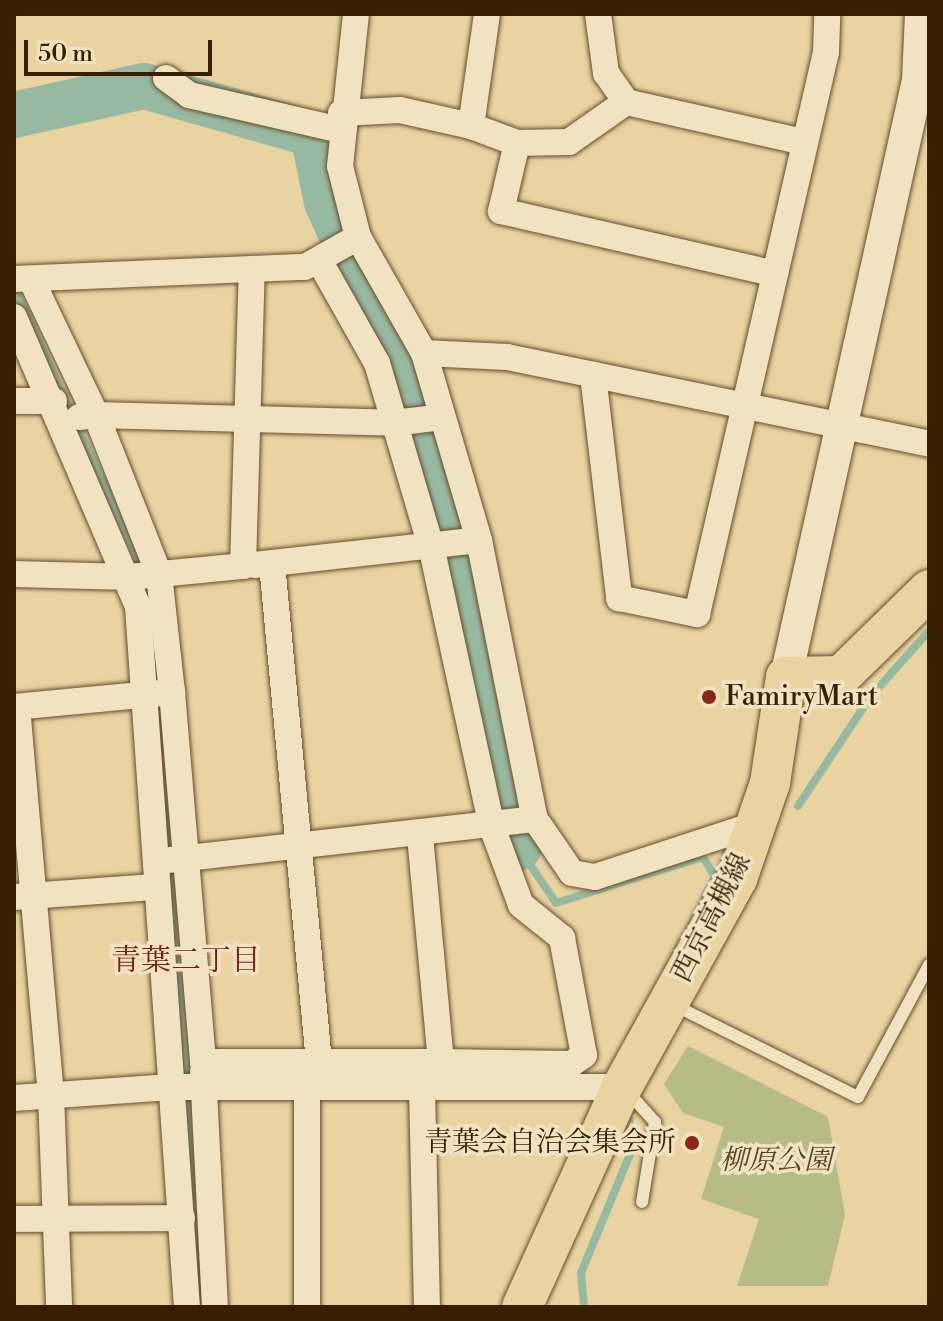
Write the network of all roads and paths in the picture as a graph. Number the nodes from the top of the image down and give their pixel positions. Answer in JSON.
{"nodes":[{"id":1,"x":356,"y":14,"type":"edge"},
{"id":2,"x":487,"y":14,"type":"edge"},
{"id":3,"x":598,"y":14,"type":"edge"},
{"id":4,"x":827,"y":14,"type":"edge"},
{"id":5,"x":921,"y":14,"type":"edge"},
{"id":6,"x":166,"y":78,"type":"dead end"},
{"id":7,"x":626,"y":102,"type":"junction"},
{"id":8,"x":341,"y":122,"type":"junction"},
{"id":9,"x":471,"y":126,"type":"junction"},
{"id":10,"x":804,"y":142,"type":"junction"},
{"id":11,"x":517,"y":143,"type":"junction"},
{"id":12,"x":358,"y":237,"type":"junction"},
{"id":13,"x":320,"y":262,"type":"junction"},
{"id":14,"x":252,"y":270,"type":"junction"},
{"id":15,"x":775,"y":274,"type":"junction"},
{"id":16,"x":22,"y":279,"type":"edge"},
{"id":17,"x":14,"y":317,"type":"edge"},
{"id":18,"x":424,"y":353,"type":"junction"},
{"id":19,"x":593,"y":375,"type":"junction"},
{"id":20,"x":14,"y":401,"type":"edge"},
{"id":21,"x":745,"y":407,"type":"junction"},
{"id":22,"x":58,"y":410,"type":"junction"},
{"id":23,"x":96,"y":415,"type":"junction"},
{"id":24,"x":442,"y":417,"type":"junction"},
{"id":25,"x":246,"y":419,"type":"junction"},
{"id":26,"x":394,"y":423,"type":"junction"},
{"id":27,"x":841,"y":428,"type":"junction"},
{"id":28,"x":929,"y":444,"type":"edge"},
{"id":29,"x":479,"y":540,"type":"junction"},
{"id":30,"x":432,"y":550,"type":"junction"},
{"id":31,"x":272,"y":564,"type":"junction"},
{"id":32,"x":243,"y":566,"type":"junction"},
{"id":33,"x":14,"y":574,"type":"edge"},
{"id":34,"x":159,"y":574,"type":"junction"},
{"id":35,"x":130,"y":577,"type":"junction"},
{"id":36,"x":929,"y":590,"type":"edge"},
{"id":37,"x":786,"y":677,"type":"junction"},
{"id":38,"x":172,"y":692,"type":"junction"},
{"id":39,"x":144,"y":695,"type":"junction"},
{"id":40,"x":16,"y":707,"type":"edge"},
{"id":41,"x":535,"y":819,"type":"junction"},
{"id":42,"x":757,"y":824,"type":"junction"},
{"id":43,"x":492,"y":827,"type":"junction"},
{"id":44,"x":420,"y":835,"type":"junction"},
{"id":45,"x":297,"y":848,"type":"junction"},
{"id":46,"x":187,"y":859,"type":"junction"},
{"id":47,"x":154,"y":874,"type":"junction"},
{"id":48,"x":24,"y":896,"type":"edge"},
{"id":49,"x":929,"y":965,"type":"edge"},
{"id":50,"x":669,"y":1002,"type":"junction"},
{"id":51,"x":319,"y":1062,"type":"junction"},
{"id":52,"x":441,"y":1062,"type":"junction"},
{"id":53,"x":194,"y":1079,"type":"junction"},
{"id":54,"x":622,"y":1087,"type":"junction"},
{"id":55,"x":422,"y":1088,"type":"junction"},
{"id":56,"x":307,"y":1090,"type":"junction"},
{"id":57,"x":51,"y":1095,"type":"junction"},
{"id":58,"x":14,"y":1098,"type":"edge"},
{"id":59,"x":642,"y":1202,"type":"dead end"},
{"id":60,"x":57,"y":1217,"type":"junction"},
{"id":61,"x":182,"y":1218,"type":"junction"},
{"id":62,"x":14,"y":1219,"type":"edge"},
{"id":63,"x":59,"y":1307,"type":"edge"},
{"id":64,"x":187,"y":1307,"type":"edge"},
{"id":65,"x":215,"y":1307,"type":"edge"},
{"id":66,"x":307,"y":1307,"type":"edge"},
{"id":67,"x":427,"y":1307,"type":"edge"},
{"id":68,"x":522,"y":1307,"type":"edge"}],
"edges":[{"from":1,"to":8,"type":"street"},
{"from":2,"to":9,"type":"street"},
{"from":3,"to":7,"type":"street"},
{"from":4,"to":10,"type":"street"},
{"from":5,"to":27,"type":"street"},
{"from":6,"to":8,"type":"street"},
{"from":7,"to":10,"type":"street"},
{"from":7,"to":11,"type":"street"},
{"from":8,"to":9,"type":"street"},
{"from":8,"to":12,"type":"street"},
{"from":9,"to":11,"type":"street"},
{"from":10,"to":15,"type":"street"},
{"from":11,"to":15,"type":"street"},
{"from":12,"to":13,"type":"street"},
{"from":12,"to":18,"type":"street"},
{"from":13,"to":14,"type":"street"},
{"from":13,"to":26,"type":"street"},
{"from":14,"to":16,"type":"street"},
{"from":14,"to":25,"type":"street"},
{"from":15,"to":21,"type":"street"},
{"from":16,"to":23,"type":"street"},
{"from":17,"to":22,"type":"street"},
{"from":18,"to":19,"type":"street"},
{"from":18,"to":24,"type":"street"},
{"from":19,"to":21,"type":"street"},
{"from":19,"to":21,"type":"street"},
{"from":20,"to":22,"type":"street"},
{"from":21,"to":27,"type":"street"},
{"from":22,"to":23,"type":"street"},
{"from":22,"to":35,"type":"street"},
{"from":23,"to":25,"type":"street"},
{"from":23,"to":34,"type":"street"},
{"from":24,"to":26,"type":"street"},
{"from":24,"to":29,"type":"street"},
{"from":25,"to":26,"type":"street"},
{"from":25,"to":32,"type":"street"},
{"from":26,"to":30,"type":"street"},
{"from":27,"to":28,"type":"street"},
{"from":27,"to":37,"type":"street"},
{"from":29,"to":30,"type":"street"},
{"from":29,"to":41,"type":"street"},
{"from":30,"to":31,"type":"street"},
{"from":30,"to":43,"type":"street"},
{"from":31,"to":32,"type":"street"},
{"from":31,"to":45,"type":"street"},
{"from":32,"to":34,"type":"street"},
{"from":33,"to":35,"type":"street"},
{"from":34,"to":35,"type":"street"},
{"from":34,"to":38,"type":"street"},
{"from":35,"to":39,"type":"street"},
{"from":36,"to":37,"type":"main road"},
{"from":37,"to":42,"type":"main road","name":"西京高槻線"},
{"from":38,"to":39,"type":"street"},
{"from":38,"to":46,"type":"street"},
{"from":39,"to":40,"type":"street"},
{"from":39,"to":47,"type":"street"},
{"from":40,"to":48,"type":"street"},
{"from":41,"to":42,"type":"street"},
{"from":41,"to":43,"type":"street"},
{"from":42,"to":50,"type":"main road","name":"西京高槻線"},
{"from":43,"to":44,"type":"street"},
{"from":43,"to":52,"type":"street"},
{"from":44,"to":45,"type":"street"},
{"from":44,"to":52,"type":"street"},
{"from":45,"to":46,"type":"street"},
{"from":45,"to":51,"type":"street"},
{"from":46,"to":47,"type":"street"},
{"from":46,"to":53,"type":"street"},
{"from":47,"to":48,"type":"street"},
{"from":47,"to":53,"type":"street"},
{"from":48,"to":57,"type":"street"},
{"from":49,"to":50,"type":"lane"},
{"from":50,"to":54,"type":"main road","name":"西京高槻線"},
{"from":51,"to":52,"type":"street"},
{"from":51,"to":53,"type":"street"},
{"from":53,"to":56,"type":"street"},
{"from":53,"to":57,"type":"street"},
{"from":53,"to":61,"type":"street"},
{"from":53,"to":65,"type":"street"},
{"from":54,"to":55,"type":"street"},
{"from":54,"to":59,"type":"lane"},
{"from":54,"to":68,"type":"main road","name":"西京高槻線"},
{"from":55,"to":56,"type":"street"},
{"from":55,"to":67,"type":"street"},
{"from":56,"to":66,"type":"street"},
{"from":57,"to":58,"type":"street"},
{"from":57,"to":60,"type":"street"},
{"from":60,"to":61,"type":"street"},
{"from":60,"to":62,"type":"street"},
{"from":60,"to":63,"type":"street"},
{"from":61,"to":64,"type":"street"}]}
